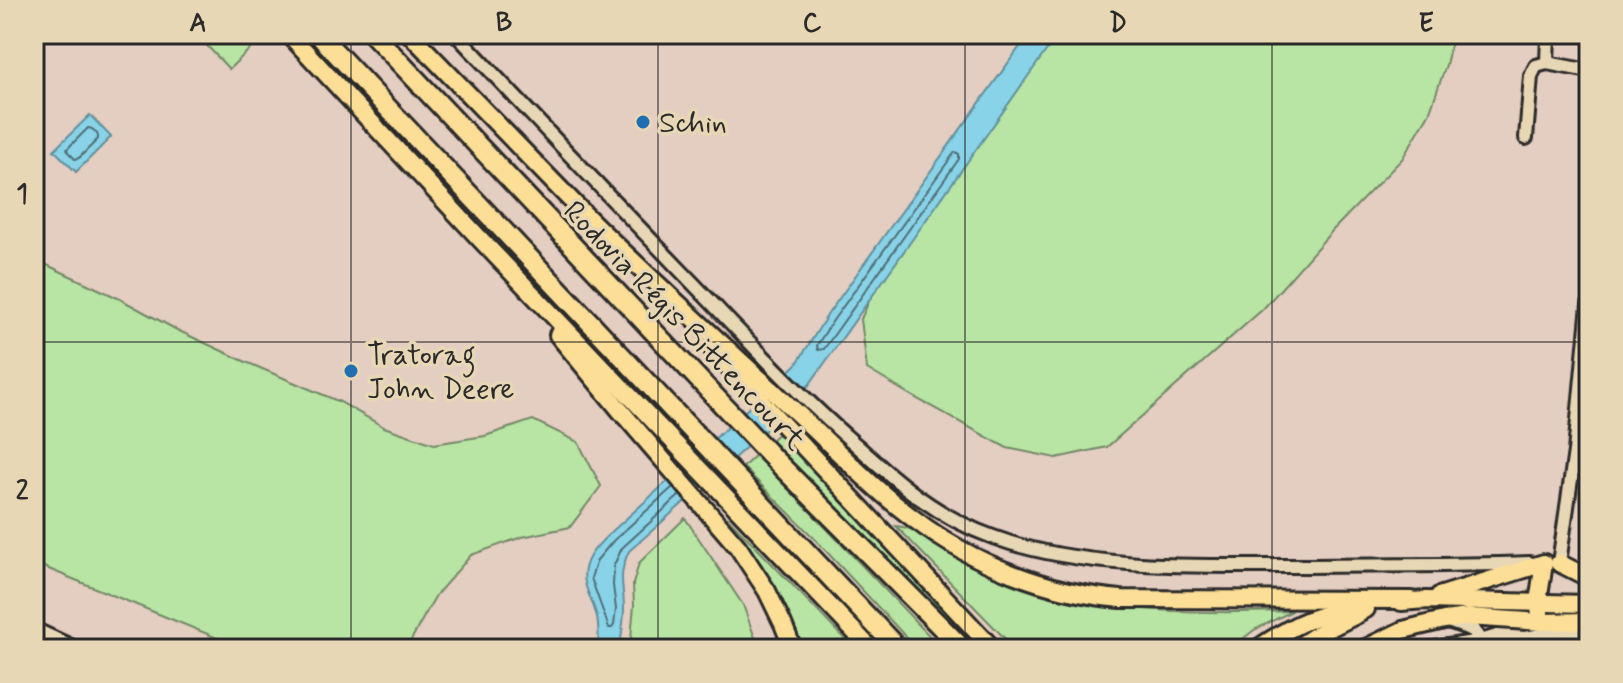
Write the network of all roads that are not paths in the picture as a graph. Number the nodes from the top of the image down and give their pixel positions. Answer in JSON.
{"nodes":[{"id":1,"x":289,"y":34,"type":"edge"},
{"id":2,"x":318,"y":34,"type":"edge"},
{"id":3,"x":373,"y":34,"type":"edge"},
{"id":4,"x":410,"y":34,"type":"edge"},
{"id":5,"x":456,"y":34,"type":"edge"},
{"id":6,"x":1548,"y":34,"type":"edge"},
{"id":7,"x":1547,"y":63,"type":"junction"},
{"id":8,"x":1589,"y":71,"type":"edge"},
{"id":9,"x":1526,"y":138,"type":"dead end"},
{"id":10,"x":482,"y":241,"type":"junction"},
{"id":11,"x":1589,"y":304,"type":"edge"},
{"id":12,"x":760,"y":390,"type":"junction"},
{"id":13,"x":812,"y":416,"type":"junction"},
{"id":14,"x":1551,"y":563,"type":"junction"},
{"id":15,"x":1589,"y":566,"type":"edge"},
{"id":16,"x":1589,"y":578,"type":"edge"},
{"id":17,"x":1418,"y":600,"type":"junction"},
{"id":18,"x":1538,"y":602,"type":"junction"},
{"id":19,"x":1589,"y":604,"type":"edge"},
{"id":20,"x":1371,"y":608,"type":"junction"},
{"id":21,"x":1444,"y":620,"type":"junction"},
{"id":22,"x":1542,"y":622,"type":"junction"},
{"id":23,"x":1578,"y":624,"type":"edge"},
{"id":24,"x":34,"y":629,"type":"edge"},
{"id":25,"x":1481,"y":641,"type":"junction"},
{"id":26,"x":77,"y":649,"type":"edge"},
{"id":27,"x":793,"y":649,"type":"edge"},
{"id":28,"x":871,"y":649,"type":"edge"},
{"id":29,"x":898,"y":649,"type":"edge"},
{"id":30,"x":963,"y":649,"type":"edge"},
{"id":31,"x":993,"y":649,"type":"edge"},
{"id":32,"x":1257,"y":649,"type":"edge"},
{"id":33,"x":1295,"y":649,"type":"edge"},
{"id":34,"x":1364,"y":649,"type":"edge"},
{"id":35,"x":1428,"y":649,"type":"edge"},
{"id":36,"x":1574,"y":649,"type":"edge"}],
"edges":[{"from":1,"to":10,"type":"main road"},
{"from":2,"to":29,"type":"highway"},
{"from":3,"to":30,"type":"highway","name":"Rodovia Régis Bittencourt"},
{"from":4,"to":12,"type":"main road"},
{"from":5,"to":13,"type":"street"},
{"from":6,"to":7,"type":"street"},
{"from":7,"to":8,"type":"street"},
{"from":7,"to":9,"type":"street"},
{"from":10,"to":27,"type":"main road"},
{"from":10,"to":28,"type":"main road"},
{"from":11,"to":14,"type":"street"},
{"from":12,"to":13,"type":"main road"},
{"from":12,"to":31,"type":"main road"},
{"from":13,"to":14,"type":"street"},
{"from":13,"to":17,"type":"main road"},
{"from":14,"to":15,"type":"street"},
{"from":14,"to":16,"type":"main road"},
{"from":14,"to":17,"type":"main road"},
{"from":14,"to":18,"type":"main road"},
{"from":17,"to":18,"type":"main road"},
{"from":17,"to":20,"type":"main road"},
{"from":18,"to":19,"type":"main road"},
{"from":18,"to":22,"type":"main road"},
{"from":20,"to":32,"type":"main road"},
{"from":20,"to":33,"type":"main road"},
{"from":21,"to":22,"type":"main road"},
{"from":21,"to":25,"type":"street"},
{"from":21,"to":34,"type":"main road"},
{"from":22,"to":23,"type":"main road"},
{"from":23,"to":25,"type":"street"},
{"from":23,"to":36,"type":"street"},
{"from":24,"to":26,"type":"street"},
{"from":25,"to":35,"type":"street"}]}
